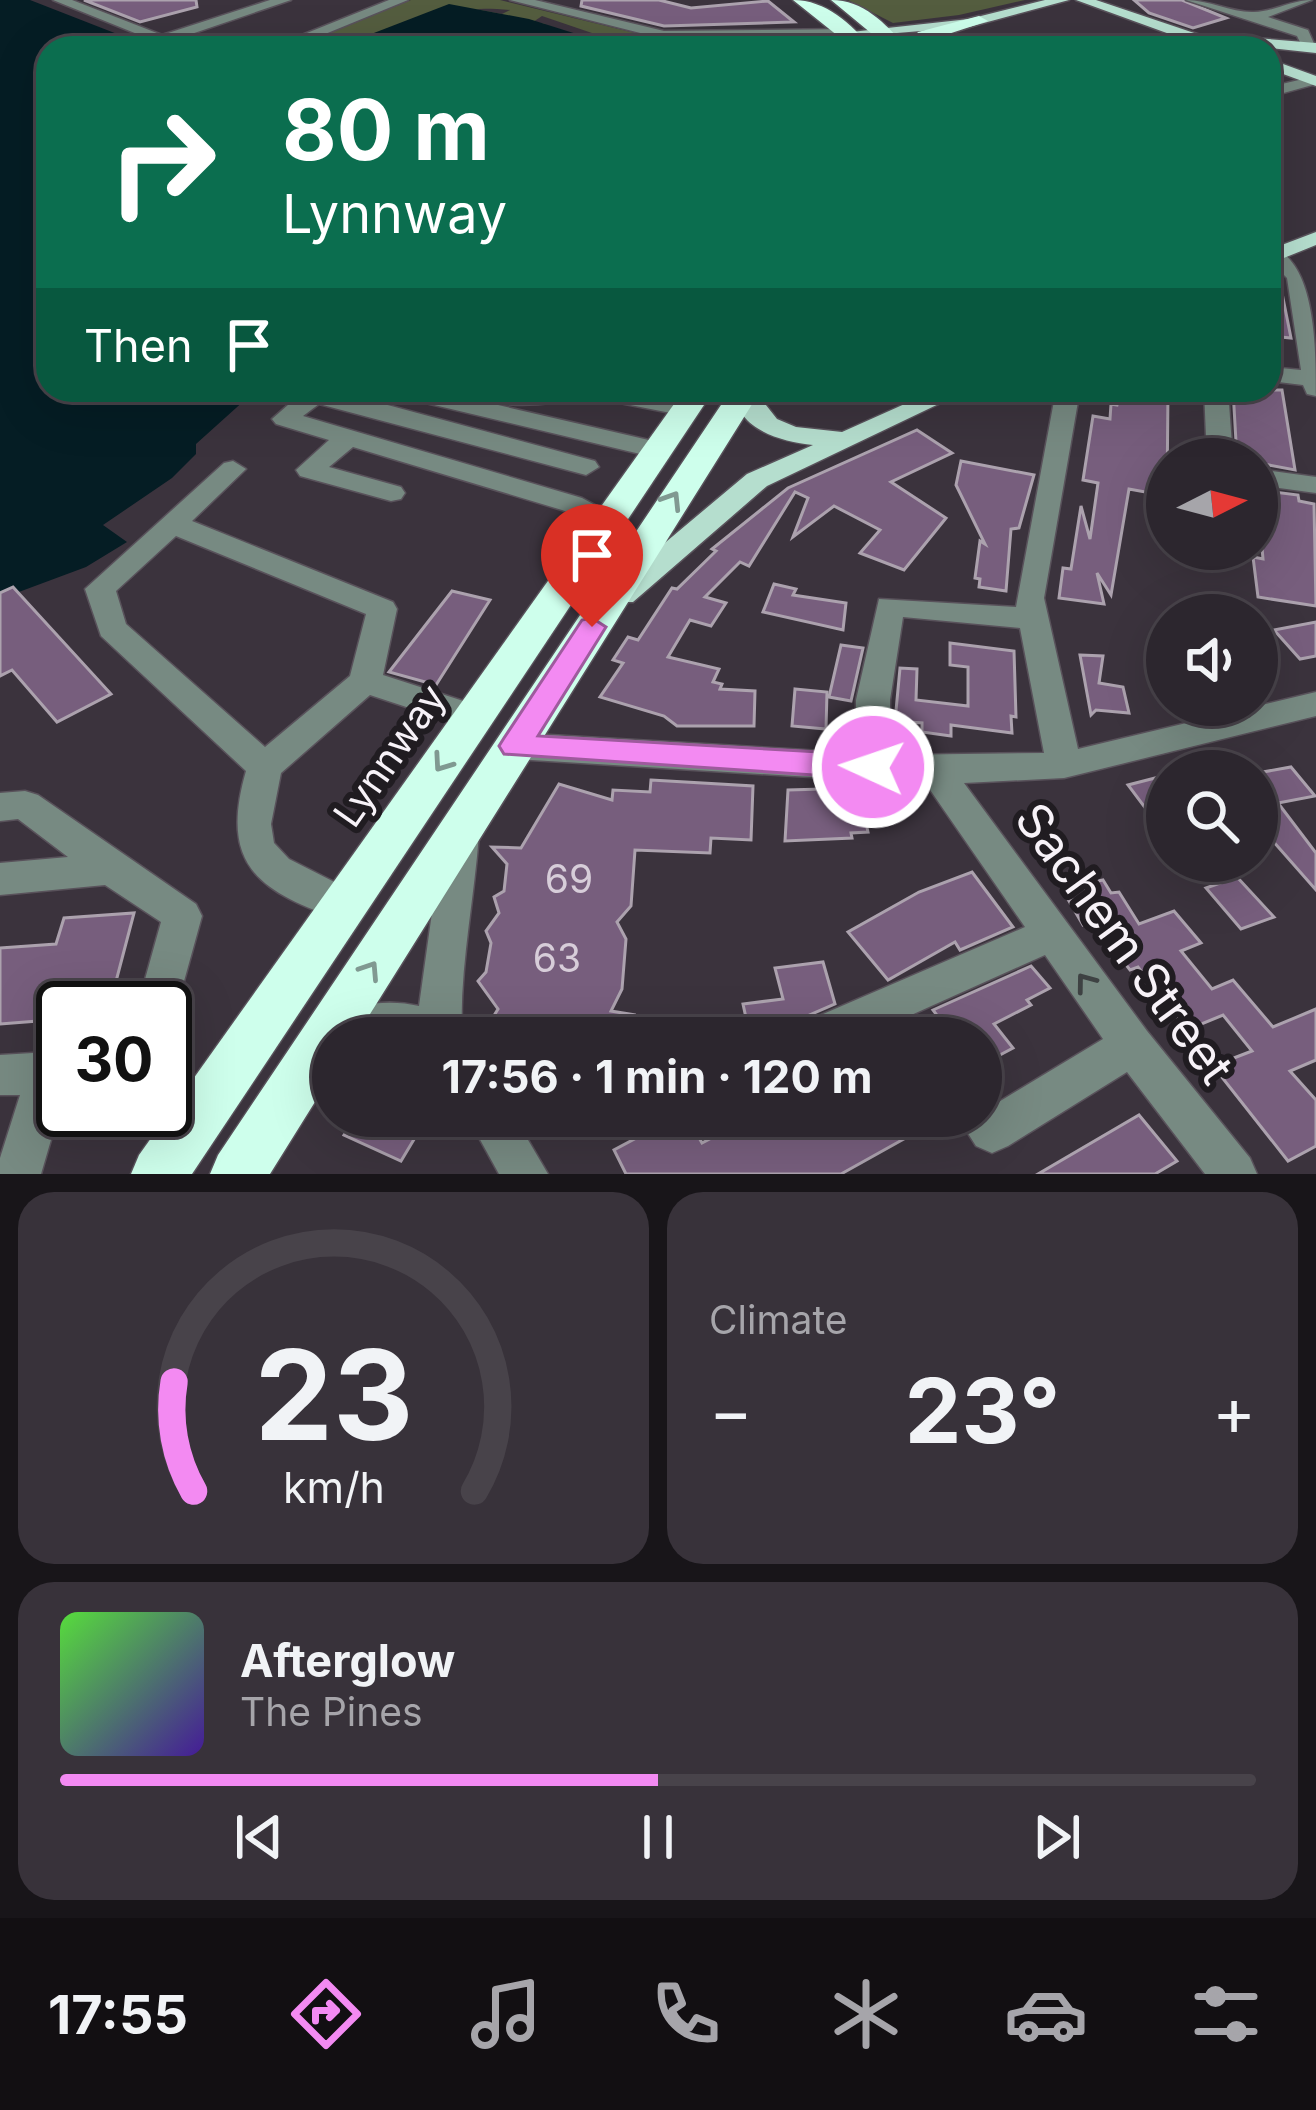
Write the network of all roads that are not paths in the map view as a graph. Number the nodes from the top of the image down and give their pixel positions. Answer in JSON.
{"nodes":[{"id":1,"x":60,"y":0,"type":"edge"},
{"id":2,"x":284,"y":0,"type":"edge"},
{"id":3,"x":400,"y":0,"type":"edge"},
{"id":4,"x":517,"y":0,"type":"edge"},
{"id":5,"x":801,"y":0,"type":"edge"},
{"id":6,"x":838,"y":0,"type":"edge"},
{"id":7,"x":1083,"y":0,"type":"edge"},
{"id":8,"x":1192,"y":0,"type":"edge"},
{"id":9,"x":1305,"y":0,"type":"edge"},
{"id":10,"x":1050,"y":1,"type":"edge"},
{"id":11,"x":1253,"y":16,"type":"junction"},
{"id":12,"x":979,"y":21,"type":"junction"},
{"id":13,"x":849,"y":33,"type":"junction"},
{"id":14,"x":892,"y":33,"type":"edge"},
{"id":15,"x":152,"y":36,"type":"edge"},
{"id":16,"x":174,"y":36,"type":"edge"},
{"id":17,"x":308,"y":36,"type":"edge"},
{"id":18,"x":852,"y":36,"type":"edge"},
{"id":19,"x":925,"y":36,"type":"edge"},
{"id":20,"x":1187,"y":36,"type":"edge"},
{"id":21,"x":1281,"y":44,"type":"edge"},
{"id":22,"x":1312,"y":47,"type":"edge"},
{"id":23,"x":1281,"y":68,"type":"edge"},
{"id":24,"x":1315,"y":81,"type":"edge"},
{"id":25,"x":1281,"y":89,"type":"edge"},
{"id":26,"x":1316,"y":238,"type":"edge"},
{"id":27,"x":1281,"y":253,"type":"edge"},
{"id":28,"x":1281,"y":263,"type":"edge"},
{"id":29,"x":1314,"y":369,"type":"edge"},
{"id":30,"x":1281,"y":373,"type":"edge"},
{"id":31,"x":305,"y":402,"type":"edge"},
{"id":32,"x":353,"y":402,"type":"edge"},
{"id":33,"x":452,"y":402,"type":"edge"},
{"id":34,"x":690,"y":402,"type":"edge"},
{"id":35,"x":746,"y":402,"type":"edge"},
{"id":36,"x":751,"y":402,"type":"edge"},
{"id":37,"x":927,"y":402,"type":"edge"},
{"id":38,"x":1066,"y":402,"type":"edge"},
{"id":39,"x":1217,"y":402,"type":"edge"},
{"id":40,"x":348,"y":438,"type":"junction"},
{"id":41,"x":607,"y":438,"type":"junction"},
{"id":42,"x":841,"y":438,"type":"junction"},
{"id":43,"x":1219,"y":438,"type":"edge"},
{"id":44,"x":657,"y":450,"type":"junction"},
{"id":45,"x":586,"y":467,"type":"junction"},
{"id":46,"x":233,"y":469,"type":"dead end"},
{"id":47,"x":1278,"y":479,"type":"edge"},
{"id":48,"x":1316,"y":484,"type":"edge"},
{"id":49,"x":391,"y":493,"type":"dead end"},
{"id":50,"x":560,"y":500,"type":"junction"},
{"id":51,"x":609,"y":520,"type":"junction"},
{"id":52,"x":173,"y":524,"type":"junction"},
{"id":53,"x":1032,"y":619,"type":"junction"},
{"id":54,"x":592,"y":627,"type":"junction"},
{"id":55,"x":364,"y":681,"type":"junction"},
{"id":56,"x":1316,"y":704,"type":"edge"},
{"id":57,"x":473,"y":717,"type":"junction"},
{"id":58,"x":515,"y":746,"type":"junction"},
{"id":59,"x":1064,"y":765,"type":"junction"},
{"id":60,"x":266,"y":767,"type":"junction"},
{"id":61,"x":873,"y":767,"type":"junction"},
{"id":62,"x":936,"y":771,"type":"junction"},
{"id":63,"x":0,"y":807,"type":"edge"},
{"id":64,"x":462,"y":828,"type":"junction"},
{"id":65,"x":111,"y":869,"type":"junction"},
{"id":66,"x":0,"y":879,"type":"edge"},
{"id":67,"x":344,"y":905,"type":"junction"},
{"id":68,"x":1050,"y":934,"type":"junction"},
{"id":69,"x":165,"y":981,"type":"edge"},
{"id":70,"x":346,"y":1017,"type":"edge"},
{"id":71,"x":439,"y":1017,"type":"edge"},
{"id":72,"x":862,"y":1017,"type":"edge"},
{"id":73,"x":1132,"y":1045,"type":"junction"},
{"id":74,"x":312,"y":1069,"type":"edge"},
{"id":75,"x":36,"y":1074,"type":"edge"},
{"id":76,"x":0,"y":1075,"type":"edge"},
{"id":77,"x":192,"y":1099,"type":"edge"},
{"id":78,"x":36,"y":1116,"type":"edge"},
{"id":79,"x":1002,"y":1125,"type":"edge"},
{"id":80,"x":172,"y":1137,"type":"edge"},
{"id":81,"x":502,"y":1137,"type":"edge"},
{"id":82,"x":14,"y":1163,"type":"edge"},
{"id":83,"x":1224,"y":1170,"type":"edge"},
{"id":84,"x":159,"y":1174,"type":"edge"},
{"id":85,"x":238,"y":1174,"type":"edge"},
{"id":86,"x":525,"y":1174,"type":"edge"}],
"edges":[{"from":1,"to":15,"type":"street"},
{"from":2,"to":16,"type":"street"},
{"from":3,"to":17,"type":"street"},
{"from":4,"to":13,"type":"street"},
{"from":5,"to":13,"type":"highway"},
{"from":6,"to":14,"type":"highway"},
{"from":7,"to":20,"type":"main road"},
{"from":8,"to":11,"type":"street"},
{"from":9,"to":11,"type":"street"},
{"from":10,"to":12,"type":"main road"},
{"from":10,"to":14,"type":"main road"},
{"from":11,"to":22,"type":"street"},
{"from":12,"to":14,"type":"main road"},
{"from":12,"to":19,"type":"highway"},
{"from":13,"to":14,"type":"main road"},
{"from":13,"to":18,"type":"highway"},
{"from":21,"to":22,"type":"main road"},
{"from":23,"to":24,"type":"main road"},
{"from":24,"to":25,"type":"street"},
{"from":26,"to":27,"type":"main road"},
{"from":28,"to":29,"type":"street"},
{"from":29,"to":30,"type":"street"},
{"from":31,"to":40,"type":"street"},
{"from":32,"to":45,"type":"street"},
{"from":33,"to":41,"type":"street"},
{"from":34,"to":44,"type":"highway","name":"Lynnway"},
{"from":54,"to":35,"type":"highway","one_way":true},
{"from":36,"to":42,"type":"main road"},
{"from":37,"to":42,"type":"main road"},
{"from":38,"to":53,"type":"street"},
{"from":39,"to":43,"type":"street"},
{"from":40,"to":49,"type":"street"},
{"from":40,"to":50,"type":"street"},
{"from":41,"to":44,"type":"street"},
{"from":41,"to":45,"type":"street"},
{"from":42,"to":54,"type":"main road"},
{"from":44,"to":51,"type":"highway","name":"Lynnway"},
{"from":45,"to":50,"type":"street"},
{"from":46,"to":52,"type":"street"},
{"from":47,"to":48,"type":"street"},
{"from":50,"to":51,"type":"street"},
{"from":51,"to":57,"type":"highway","name":"Lynnway"},
{"from":52,"to":55,"type":"street"},
{"from":52,"to":60,"type":"street"},
{"from":53,"to":59,"type":"street"},
{"from":53,"to":61,"type":"street"},
{"from":54,"to":58,"type":"highway"},
{"from":55,"to":57,"type":"street"},
{"from":55,"to":60,"type":"street"},
{"from":56,"to":59,"type":"street"},
{"from":57,"to":67,"type":"highway","name":"Lynnway","one_way":true},
{"from":58,"to":61,"type":"street"},
{"from":58,"to":64,"type":"highway"},
{"from":59,"to":62,"type":"street"},
{"from":60,"to":67,"type":"street"},
{"from":61,"to":62,"type":"street"},
{"from":62,"to":68,"type":"street","name":"Sachem Street"},
{"from":63,"to":65,"type":"street"},
{"from":70,"to":64,"type":"highway","one_way":true},
{"from":64,"to":71,"type":"street"},
{"from":65,"to":66,"type":"street"},
{"from":65,"to":69,"type":"street"},
{"from":67,"to":77,"type":"highway","name":"Lynnway"},
{"from":68,"to":72,"type":"street"},
{"from":73,"to":68,"type":"street","name":"Sachem Street","one_way":true},
{"from":73,"to":79,"type":"street"},
{"from":73,"to":83,"type":"street","name":"Sachem Street"},
{"from":74,"to":85,"type":"highway"},
{"from":75,"to":76,"type":"street"},
{"from":78,"to":82,"type":"street"},
{"from":80,"to":84,"type":"highway","name":"Lynnway"},
{"from":81,"to":86,"type":"street"}]}
